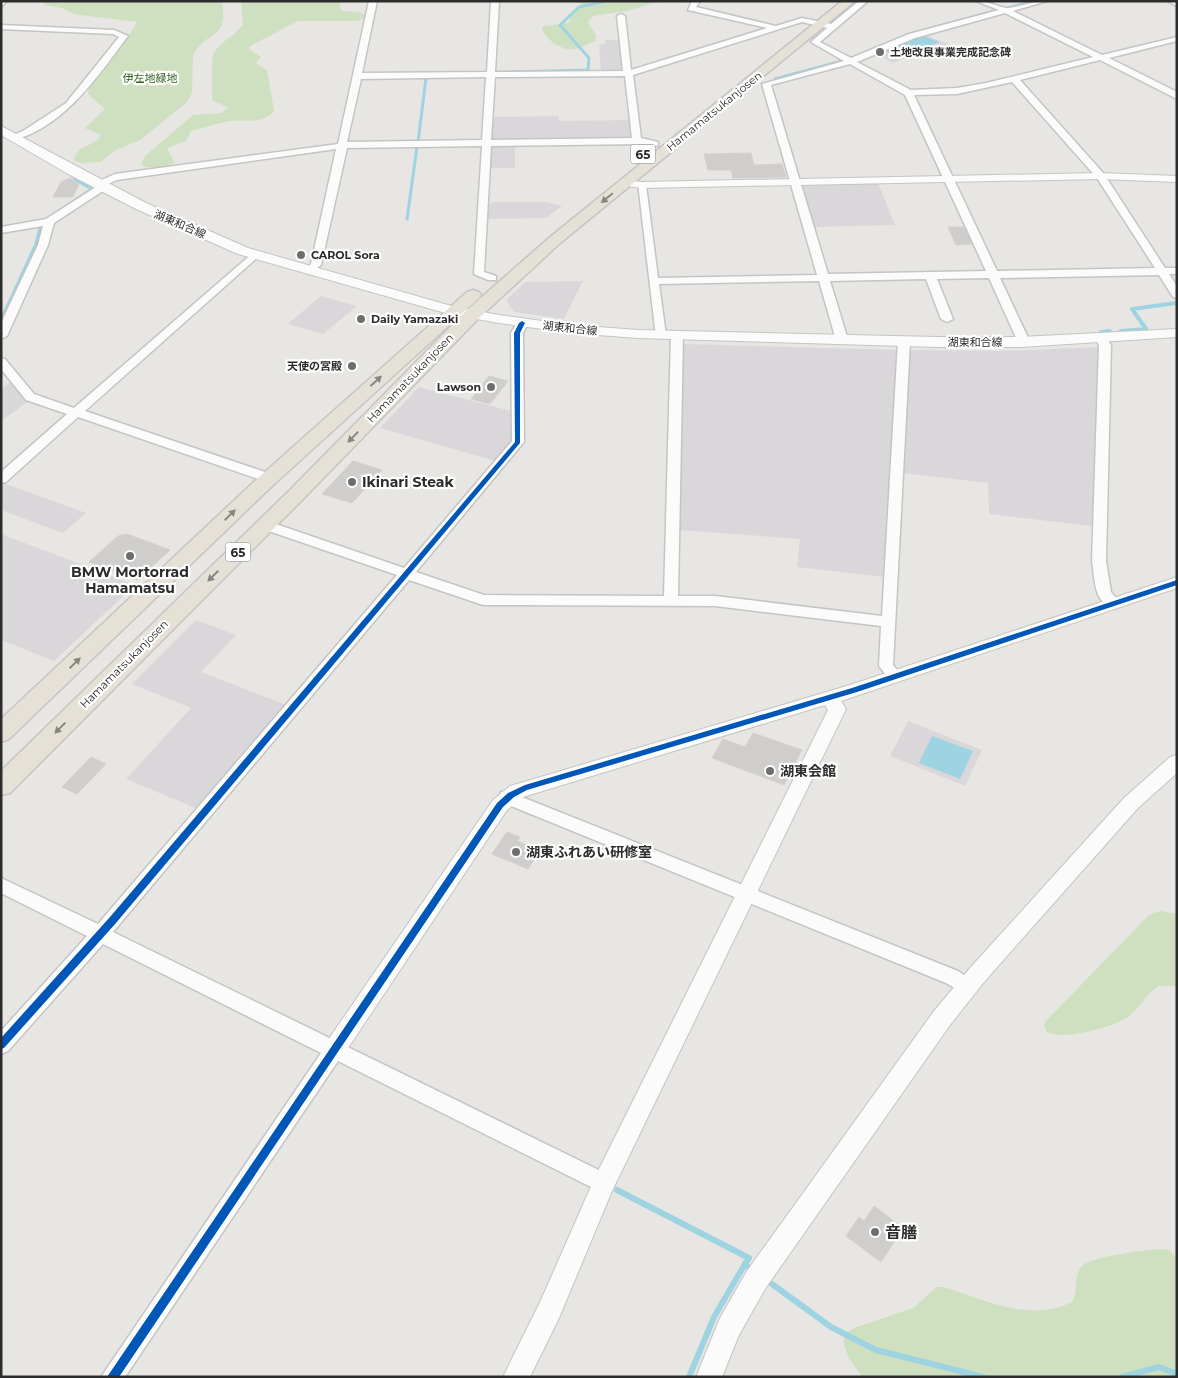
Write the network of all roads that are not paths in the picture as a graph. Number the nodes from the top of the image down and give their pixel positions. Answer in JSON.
{"nodes":[{"id":1,"x":3,"y":1,"type":"edge"},
{"id":2,"x":372,"y":1,"type":"edge"},
{"id":3,"x":495,"y":1,"type":"edge"},
{"id":4,"x":696,"y":1,"type":"edge"},
{"id":5,"x":834,"y":1,"type":"edge"},
{"id":6,"x":848,"y":1,"type":"edge"},
{"id":7,"x":864,"y":1,"type":"edge"},
{"id":8,"x":980,"y":1,"type":"edge"},
{"id":9,"x":1043,"y":1,"type":"edge"},
{"id":10,"x":1171,"y":1,"type":"edge"},
{"id":11,"x":1177,"y":4,"type":"edge"},
{"id":12,"x":1,"y":5,"type":"edge"},
{"id":13,"x":1006,"y":10,"type":"junction"},
{"id":14,"x":621,"y":16,"type":"dead end"},
{"id":15,"x":820,"y":24,"type":"junction"},
{"id":16,"x":1,"y":28,"type":"edge"},
{"id":17,"x":776,"y":28,"type":"junction"},
{"id":18,"x":1177,"y":39,"type":"edge"},
{"id":19,"x":1100,"y":58,"type":"junction"},
{"id":20,"x":849,"y":62,"type":"junction"},
{"id":21,"x":628,"y":73,"type":"junction"},
{"id":22,"x":490,"y":75,"type":"junction"},
{"id":23,"x":357,"y":76,"type":"junction"},
{"id":24,"x":1014,"y":79,"type":"junction"},
{"id":25,"x":909,"y":93,"type":"junction"},
{"id":26,"x":1177,"y":96,"type":"edge"},
{"id":27,"x":7,"y":133,"type":"edge"},
{"id":28,"x":637,"y":142,"type":"junction"},
{"id":29,"x":487,"y":143,"type":"junction"},
{"id":30,"x":655,"y":144,"type":"junction"},
{"id":31,"x":342,"y":146,"type":"junction"},
{"id":32,"x":1101,"y":176,"type":"junction"},
{"id":33,"x":1177,"y":178,"type":"edge"},
{"id":34,"x":949,"y":179,"type":"junction"},
{"id":35,"x":626,"y":182,"type":"junction"},
{"id":36,"x":795,"y":182,"type":"junction"},
{"id":37,"x":641,"y":185,"type":"junction"},
{"id":38,"x":101,"y":186,"type":"junction"},
{"id":39,"x":49,"y":222,"type":"junction"},
{"id":40,"x":1,"y":230,"type":"edge"},
{"id":41,"x":254,"y":255,"type":"junction"},
{"id":42,"x":309,"y":271,"type":"junction"},
{"id":43,"x":1162,"y":271,"type":"junction"},
{"id":44,"x":1177,"y":271,"type":"edge"},
{"id":45,"x":930,"y":275,"type":"junction"},
{"id":46,"x":993,"y":275,"type":"junction"},
{"id":47,"x":492,"y":278,"type":"junction"},
{"id":48,"x":824,"y":278,"type":"junction"},
{"id":49,"x":654,"y":281,"type":"junction"},
{"id":50,"x":1177,"y":295,"type":"edge"},
{"id":51,"x":463,"y":312,"type":"junction"},
{"id":52,"x":947,"y":319,"type":"dead end"},
{"id":53,"x":522,"y":323,"type":"junction"},
{"id":54,"x":1177,"y":333,"type":"edge"},
{"id":55,"x":660,"y":335,"type":"junction"},
{"id":56,"x":677,"y":335,"type":"junction"},
{"id":57,"x":1,"y":336,"type":"edge"},
{"id":58,"x":1100,"y":338,"type":"junction"},
{"id":59,"x":842,"y":340,"type":"junction"},
{"id":60,"x":904,"y":341,"type":"junction"},
{"id":61,"x":1024,"y":342,"type":"junction"},
{"id":62,"x":1,"y":362,"type":"edge"},
{"id":63,"x":76,"y":412,"type":"junction"},
{"id":64,"x":269,"y":478,"type":"junction"},
{"id":65,"x":1,"y":479,"type":"edge"},
{"id":66,"x":265,"y":525,"type":"junction"},
{"id":67,"x":406,"y":574,"type":"junction"},
{"id":68,"x":1177,"y":582,"type":"edge"},
{"id":69,"x":671,"y":601,"type":"junction"},
{"id":70,"x":1113,"y":603,"type":"junction"},
{"id":71,"x":889,"y":622,"type":"junction"},
{"id":72,"x":895,"y":676,"type":"junction"},
{"id":73,"x":829,"y":698,"type":"junction"},
{"id":74,"x":1,"y":733,"type":"edge"},
{"id":75,"x":1174,"y":768,"type":"edge"},
{"id":76,"x":1,"y":786,"type":"edge"},
{"id":77,"x":508,"y":797,"type":"junction"},
{"id":78,"x":1,"y":885,"type":"edge"},
{"id":79,"x":746,"y":893,"type":"junction"},
{"id":80,"x":100,"y":934,"type":"junction"},
{"id":81,"x":967,"y":987,"type":"junction"},
{"id":82,"x":1,"y":1045,"type":"edge"},
{"id":83,"x":334,"y":1050,"type":"junction"},
{"id":84,"x":604,"y":1183,"type":"junction"},
{"id":85,"x":112,"y":1377,"type":"edge"},
{"id":86,"x":516,"y":1377,"type":"edge"},
{"id":87,"x":709,"y":1377,"type":"edge"}],
"edges":[{"from":1,"to":12,"type":"street"},
{"from":2,"to":23,"type":"street"},
{"from":3,"to":22,"type":"street"},
{"from":4,"to":17,"type":"street"},
{"from":5,"to":15,"type":"main road","name":"Hamamatsukanjosen","number":"65"},
{"from":6,"to":15,"type":"main road","name":"Hamamatsukanjosen","number":"65"},
{"from":7,"to":15,"type":"street"},
{"from":8,"to":13,"type":"street"},
{"from":9,"to":13,"type":"street"},
{"from":10,"to":11,"type":"street"},
{"from":13,"to":19,"type":"street"},
{"from":13,"to":20,"type":"street"},
{"from":14,"to":21,"type":"street"},
{"from":15,"to":17,"type":"street"},
{"from":15,"to":20,"type":"street"},
{"from":15,"to":30,"type":"main road","name":"Hamamatsukanjosen","number":"65"},
{"from":15,"to":35,"type":"main road","name":"Hamamatsukanjosen","number":"65"},
{"from":16,"to":27,"type":"street"},
{"from":17,"to":21,"type":"street"},
{"from":18,"to":19,"type":"street"},
{"from":19,"to":24,"type":"street"},
{"from":19,"to":26,"type":"street"},
{"from":20,"to":25,"type":"street"},
{"from":20,"to":36,"type":"street"},
{"from":21,"to":22,"type":"street"},
{"from":21,"to":28,"type":"street"},
{"from":22,"to":23,"type":"street"},
{"from":22,"to":29,"type":"street"},
{"from":23,"to":31,"type":"street"},
{"from":24,"to":25,"type":"street"},
{"from":24,"to":32,"type":"street"},
{"from":25,"to":34,"type":"street"},
{"from":27,"to":38,"type":"main road","name":"湖東和合線"},
{"from":28,"to":29,"type":"street"},
{"from":28,"to":30,"type":"street"},
{"from":29,"to":31,"type":"street"},
{"from":29,"to":47,"type":"street"},
{"from":30,"to":47,"type":"main road","name":"Hamamatsukanjosen","number":"65"},
{"from":31,"to":38,"type":"street"},
{"from":31,"to":42,"type":"street"},
{"from":32,"to":33,"type":"street"},
{"from":32,"to":34,"type":"street"},
{"from":32,"to":43,"type":"street"},
{"from":34,"to":36,"type":"street"},
{"from":34,"to":46,"type":"street"},
{"from":35,"to":37,"type":"street"},
{"from":35,"to":51,"type":"main road","name":"Hamamatsukanjosen","number":"65","one_way":true},
{"from":36,"to":37,"type":"street"},
{"from":36,"to":48,"type":"street"},
{"from":37,"to":49,"type":"street"},
{"from":38,"to":39,"type":"street"},
{"from":38,"to":41,"type":"main road","name":"湖東和合線"},
{"from":39,"to":40,"type":"street"},
{"from":39,"to":57,"type":"street"},
{"from":41,"to":42,"type":"main road","name":"湖東和合線"},
{"from":41,"to":63,"type":"street"},
{"from":42,"to":51,"type":"main road","name":"湖東和合線"},
{"from":43,"to":44,"type":"street"},
{"from":43,"to":46,"type":"street"},
{"from":43,"to":50,"type":"street"},
{"from":45,"to":46,"type":"street"},
{"from":45,"to":48,"type":"street"},
{"from":45,"to":52,"type":"street"},
{"from":46,"to":61,"type":"street"},
{"from":47,"to":51,"type":"main road","name":"Hamamatsukanjosen","number":"65"},
{"from":48,"to":49,"type":"street"},
{"from":48,"to":59,"type":"street"},
{"from":49,"to":55,"type":"street"},
{"from":51,"to":53,"type":"main road","name":"湖東和合線"},
{"from":64,"to":51,"type":"main road","name":"Hamamatsukanjosen","number":"65","one_way":true},
{"from":51,"to":66,"type":"main road","name":"Hamamatsukanjosen","number":"65","one_way":true},
{"from":53,"to":55,"type":"main road","name":"湖東和合線"},
{"from":53,"to":67,"type":"street"},
{"from":54,"to":58,"type":"main road","name":"湖東和合線"},
{"from":55,"to":56,"type":"main road","name":"湖東和合線"},
{"from":56,"to":59,"type":"main road","name":"湖東和合線"},
{"from":56,"to":69,"type":"street"},
{"from":58,"to":61,"type":"main road","name":"湖東和合線"},
{"from":58,"to":70,"type":"street"},
{"from":59,"to":60,"type":"main road","name":"湖東和合線"},
{"from":60,"to":61,"type":"main road","name":"湖東和合線"},
{"from":60,"to":71,"type":"street"},
{"from":62,"to":63,"type":"street"},
{"from":63,"to":64,"type":"street"},
{"from":63,"to":65,"type":"street"},
{"from":74,"to":64,"type":"main road","name":"Hamamatsukanjosen","number":"65","one_way":true},
{"from":66,"to":67,"type":"street"},
{"from":66,"to":76,"type":"main road","name":"Hamamatsukanjosen","number":"65","one_way":true},
{"from":67,"to":69,"type":"street"},
{"from":67,"to":80,"type":"street"},
{"from":68,"to":70,"type":"street"},
{"from":69,"to":71,"type":"street"},
{"from":70,"to":72,"type":"street"},
{"from":71,"to":72,"type":"street"},
{"from":72,"to":73,"type":"street"},
{"from":73,"to":77,"type":"street"},
{"from":73,"to":79,"type":"street"},
{"from":75,"to":81,"type":"street"},
{"from":77,"to":79,"type":"street"},
{"from":77,"to":83,"type":"street"},
{"from":78,"to":80,"type":"street"},
{"from":79,"to":81,"type":"street"},
{"from":79,"to":84,"type":"street"},
{"from":80,"to":82,"type":"street"},
{"from":80,"to":83,"type":"street"},
{"from":81,"to":87,"type":"street"},
{"from":83,"to":84,"type":"street"},
{"from":83,"to":85,"type":"street"},
{"from":84,"to":86,"type":"street"}]}
